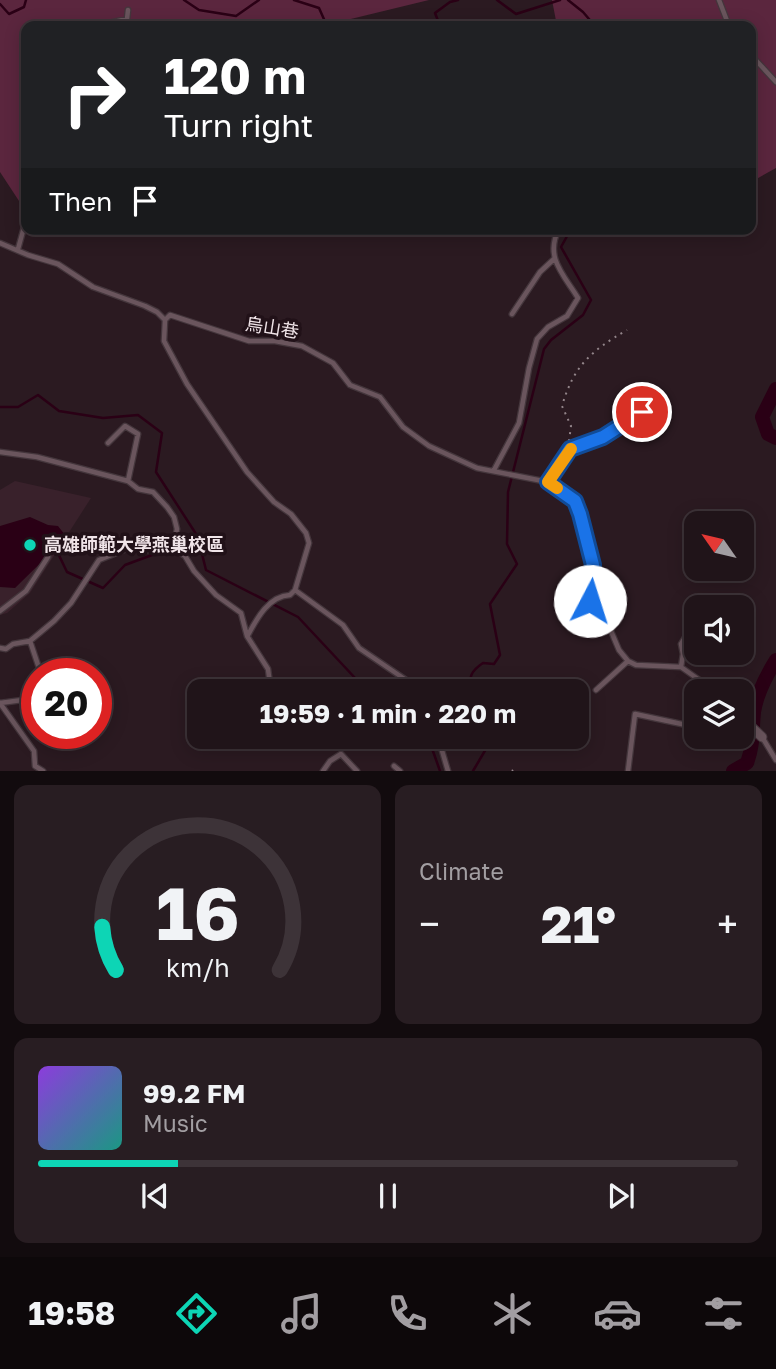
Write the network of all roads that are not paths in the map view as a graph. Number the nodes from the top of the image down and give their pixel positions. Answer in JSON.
{"nodes":[{"id":1,"x":719,"y":0,"type":"edge"},
{"id":2,"x":128,"y":10,"type":"dead end"},
{"id":3,"x":118,"y":21,"type":"edge"},
{"id":4,"x":727,"y":21,"type":"edge"},
{"id":5,"x":756,"y":60,"type":"edge"},
{"id":6,"x":776,"y":82,"type":"edge"},
{"id":7,"x":22,"y":235,"type":"edge"},
{"id":8,"x":556,"y":235,"type":"edge"},
{"id":9,"x":0,"y":243,"type":"edge"},
{"id":10,"x":18,"y":249,"type":"junction"},
{"id":11,"x":554,"y":260,"type":"junction"},
{"id":12,"x":512,"y":314,"type":"dead end"},
{"id":13,"x":165,"y":320,"type":"junction"},
{"id":14,"x":642,"y":412,"type":"dead end"},
{"id":15,"x":108,"y":443,"type":"dead end"},
{"id":16,"x":0,"y":452,"type":"edge"},
{"id":17,"x":494,"y":470,"type":"junction"},
{"id":18,"x":128,"y":481,"type":"junction"},
{"id":19,"x":548,"y":482,"type":"junction"},
{"id":20,"x":173,"y":548,"type":"junction"},
{"id":21,"x":48,"y":557,"type":"dead end"},
{"id":22,"x":295,"y":590,"type":"junction"},
{"id":23,"x":0,"y":611,"type":"edge"},
{"id":24,"x":247,"y":636,"type":"junction"},
{"id":25,"x":684,"y":639,"type":"edge"},
{"id":26,"x":30,"y":641,"type":"junction"},
{"id":27,"x":0,"y":648,"type":"edge"},
{"id":28,"x":36,"y":658,"type":"edge"},
{"id":29,"x":628,"y":661,"type":"junction"},
{"id":30,"x":681,"y":667,"type":"junction"},
{"id":31,"x":269,"y":679,"type":"edge"},
{"id":32,"x":405,"y":679,"type":"edge"},
{"id":33,"x":698,"y":679,"type":"edge"},
{"id":34,"x":596,"y":690,"type":"dead end"},
{"id":35,"x":21,"y":700,"type":"edge"},
{"id":36,"x":0,"y":703,"type":"edge"},
{"id":37,"x":684,"y":724,"type":"edge"},
{"id":38,"x":754,"y":729,"type":"edge"},
{"id":39,"x":762,"y":737,"type":"joint"},
{"id":40,"x":442,"y":749,"type":"edge"},
{"id":41,"x":776,"y":760,"type":"edge"},
{"id":42,"x":394,"y":766,"type":"dead end"},
{"id":43,"x":43,"y":771,"type":"edge"},
{"id":44,"x":323,"y":771,"type":"edge"},
{"id":45,"x":357,"y":771,"type":"edge"},
{"id":46,"x":400,"y":771,"type":"edge"},
{"id":47,"x":449,"y":771,"type":"edge"},
{"id":48,"x":628,"y":771,"type":"edge"}],
"edges":[{"from":1,"to":4,"type":"lane"},
{"from":2,"to":3,"type":"lane"},
{"from":5,"to":6,"type":"lane"},
{"from":7,"to":10,"type":"lane"},
{"from":8,"to":11,"type":"lane"},
{"from":9,"to":10,"type":"lane","name":"烏山巷"},
{"from":10,"to":13,"type":"lane","name":"烏山巷"},
{"from":11,"to":12,"type":"lane"},
{"from":11,"to":17,"type":"lane"},
{"from":13,"to":17,"type":"lane","name":"烏山巷"},
{"from":13,"to":22,"type":"lane"},
{"from":14,"to":19,"type":"lane"},
{"from":15,"to":18,"type":"lane"},
{"from":16,"to":18,"type":"lane"},
{"from":17,"to":19,"type":"lane","name":"烏山巷"},
{"from":18,"to":20,"type":"lane"},
{"from":19,"to":29,"type":"lane"},
{"from":20,"to":24,"type":"lane"},
{"from":20,"to":26,"type":"lane"},
{"from":21,"to":23,"type":"lane"},
{"from":22,"to":24,"type":"lane"},
{"from":22,"to":32,"type":"lane"},
{"from":24,"to":31,"type":"lane"},
{"from":25,"to":30,"type":"lane"},
{"from":26,"to":27,"type":"lane"},
{"from":26,"to":28,"type":"lane"},
{"from":29,"to":30,"type":"lane"},
{"from":29,"to":34,"type":"lane"},
{"from":30,"to":33,"type":"lane"},
{"from":35,"to":36,"type":"lane"},
{"from":36,"to":43,"type":"lane"},
{"from":37,"to":48,"type":"lane"},
{"from":38,"to":39,"type":"street"},
{"from":39,"to":41,"type":"lane"},
{"from":40,"to":47,"type":"lane"},
{"from":42,"to":46,"type":"lane"},
{"from":44,"to":45,"type":"lane"}]}
